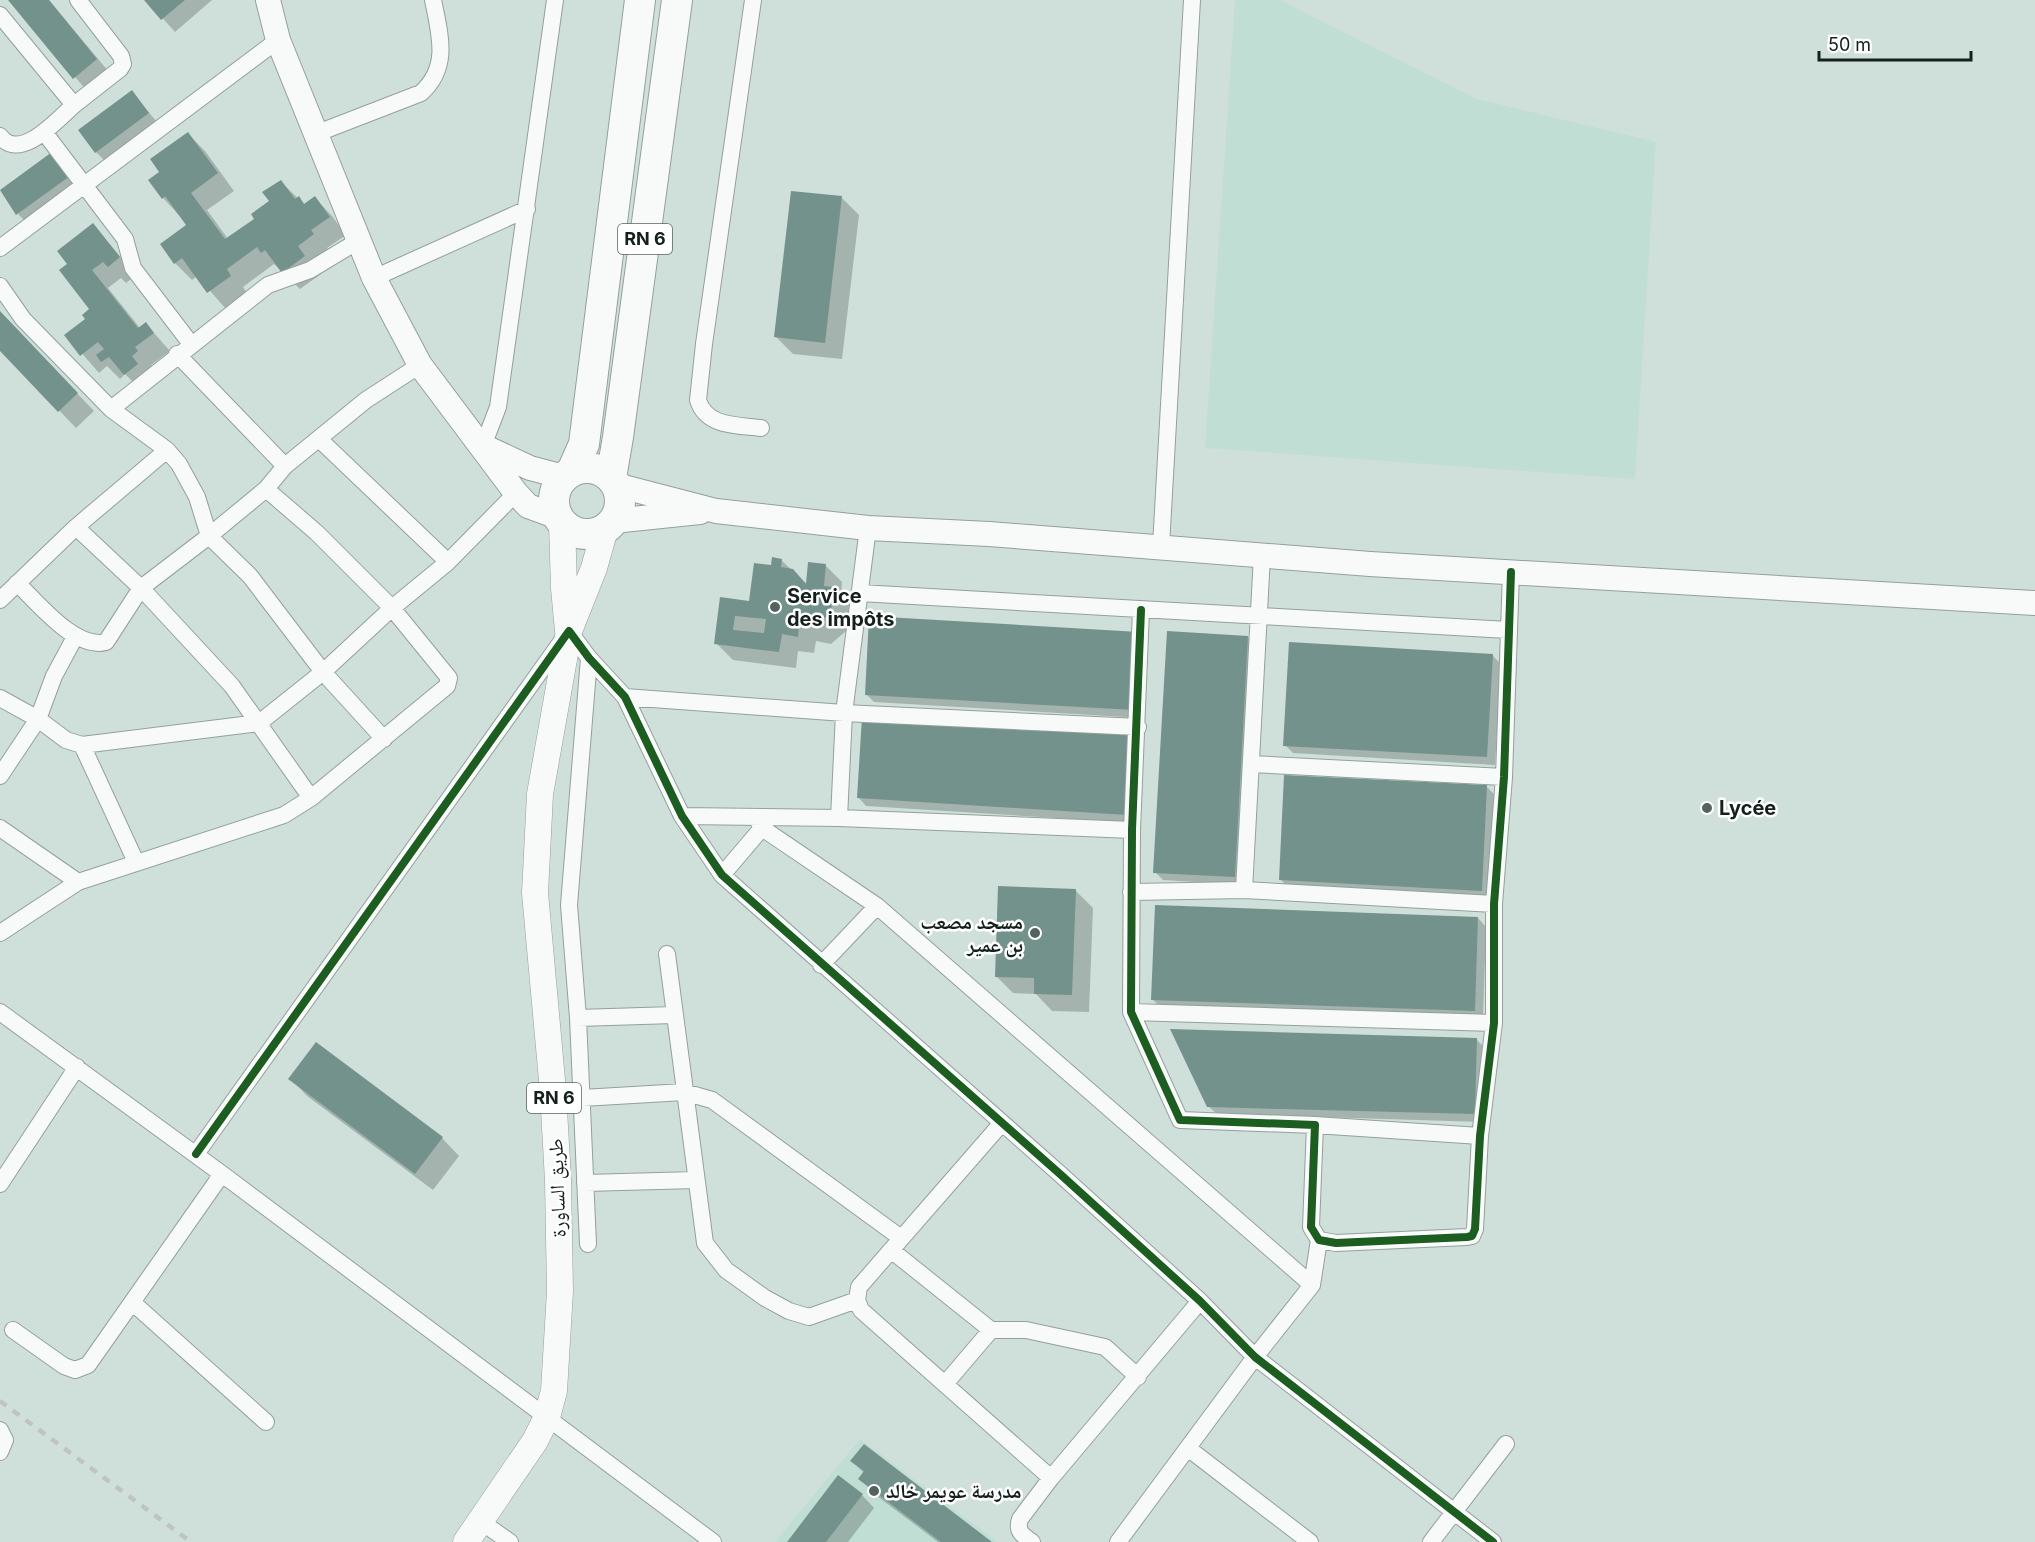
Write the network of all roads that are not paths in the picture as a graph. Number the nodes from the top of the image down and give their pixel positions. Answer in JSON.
{"nodes":[{"id":1,"x":78,"y":0,"type":"edge"},
{"id":2,"x":268,"y":0,"type":"edge"},
{"id":3,"x":433,"y":0,"type":"edge"},
{"id":4,"x":555,"y":0,"type":"edge"},
{"id":5,"x":640,"y":0,"type":"edge"},
{"id":6,"x":677,"y":0,"type":"edge"},
{"id":7,"x":753,"y":0,"type":"edge"},
{"id":8,"x":1192,"y":0,"type":"edge"},
{"id":9,"x":0,"y":15,"type":"edge"},
{"id":10,"x":278,"y":40,"type":"junction"},
{"id":11,"x":74,"y":105,"type":"junction"},
{"id":12,"x":44,"y":132,"type":"junction"},
{"id":13,"x":315,"y":134,"type":"junction"},
{"id":14,"x":0,"y":136,"type":"edge"},
{"id":15,"x":84,"y":184,"type":"junction"},
{"id":16,"x":527,"y":209,"type":"junction"},
{"id":17,"x":358,"y":241,"type":"junction"},
{"id":18,"x":0,"y":248,"type":"edge"},
{"id":19,"x":374,"y":278,"type":"junction"},
{"id":20,"x":0,"y":286,"type":"edge"},
{"id":21,"x":184,"y":349,"type":"junction"},
{"id":22,"x":420,"y":365,"type":"junction"},
{"id":23,"x":111,"y":409,"type":"junction"},
{"id":24,"x":761,"y":428,"type":"dead end"},
{"id":25,"x":319,"y":439,"type":"junction"},
{"id":26,"x":483,"y":447,"type":"junction"},
{"id":27,"x":167,"y":450,"type":"junction"},
{"id":28,"x":285,"y":466,"type":"junction"},
{"id":29,"x":568,"y":474,"type":"junction"},
{"id":30,"x":613,"y":481,"type":"junction"},
{"id":31,"x":266,"y":489,"type":"junction"},
{"id":32,"x":516,"y":493,"type":"junction"},
{"id":33,"x":716,"y":511,"type":"junction"},
{"id":34,"x":560,"y":520,"type":"junction"},
{"id":35,"x":609,"y":525,"type":"junction"},
{"id":36,"x":76,"y":528,"type":"junction"},
{"id":37,"x":868,"y":528,"type":"junction"},
{"id":38,"x":209,"y":536,"type":"junction"},
{"id":39,"x":1161,"y":546,"type":"junction"},
{"id":40,"x":1262,"y":555,"type":"junction"},
{"id":41,"x":448,"y":562,"type":"junction"},
{"id":42,"x":1511,"y":572,"type":"junction"},
{"id":43,"x":17,"y":583,"type":"junction"},
{"id":44,"x":141,"y":588,"type":"junction"},
{"id":45,"x":860,"y":593,"type":"junction"},
{"id":46,"x":0,"y":600,"type":"edge"},
{"id":47,"x":2035,"y":603,"type":"edge"},
{"id":48,"x":392,"y":608,"type":"junction"},
{"id":49,"x":1141,"y":609,"type":"junction"},
{"id":50,"x":1259,"y":615,"type":"junction"},
{"id":51,"x":1508,"y":630,"type":"junction"},
{"id":52,"x":568,"y":631,"type":"junction"},
{"id":53,"x":75,"y":637,"type":"junction"},
{"id":54,"x":589,"y":658,"type":"junction"},
{"id":55,"x":323,"y":672,"type":"junction"},
{"id":56,"x":625,"y":697,"type":"junction"},
{"id":57,"x":0,"y":698,"type":"edge"},
{"id":58,"x":844,"y":713,"type":"junction"},
{"id":59,"x":38,"y":718,"type":"junction"},
{"id":60,"x":259,"y":723,"type":"junction"},
{"id":61,"x":1138,"y":727,"type":"junction"},
{"id":62,"x":384,"y":739,"type":"junction"},
{"id":63,"x":82,"y":745,"type":"junction"},
{"id":64,"x":1251,"y":764,"type":"junction"},
{"id":65,"x":0,"y":776,"type":"edge"},
{"id":66,"x":1504,"y":777,"type":"junction"},
{"id":67,"x":311,"y":798,"type":"junction"},
{"id":68,"x":682,"y":816,"type":"junction"},
{"id":69,"x":839,"y":818,"type":"junction"},
{"id":70,"x":759,"y":822,"type":"junction"},
{"id":71,"x":0,"y":828,"type":"edge"},
{"id":72,"x":1132,"y":830,"type":"junction"},
{"id":73,"x":136,"y":862,"type":"junction"},
{"id":74,"x":722,"y":875,"type":"junction"},
{"id":75,"x":78,"y":882,"type":"junction"},
{"id":76,"x":1244,"y":890,"type":"junction"},
{"id":77,"x":1131,"y":892,"type":"junction"},
{"id":78,"x":1494,"y":904,"type":"junction"},
{"id":79,"x":877,"y":906,"type":"junction"},
{"id":80,"x":0,"y":933,"type":"edge"},
{"id":81,"x":667,"y":954,"type":"dead end"},
{"id":82,"x":821,"y":965,"type":"junction"},
{"id":83,"x":0,"y":1012,"type":"edge"},
{"id":84,"x":1131,"y":1012,"type":"junction"},
{"id":85,"x":674,"y":1015,"type":"junction"},
{"id":86,"x":578,"y":1018,"type":"junction"},
{"id":87,"x":1494,"y":1023,"type":"junction"},
{"id":88,"x":77,"y":1068,"type":"junction"},
{"id":89,"x":684,"y":1092,"type":"junction"},
{"id":90,"x":582,"y":1098,"type":"junction"},
{"id":91,"x":1001,"y":1124,"type":"junction"},
{"id":92,"x":1315,"y":1125,"type":"junction"},
{"id":93,"x":1480,"y":1136,"type":"junction"},
{"id":94,"x":196,"y":1154,"type":"junction"},
{"id":95,"x":222,"y":1174,"type":"junction"},
{"id":96,"x":696,"y":1180,"type":"junction"},
{"id":97,"x":585,"y":1183,"type":"junction"},
{"id":98,"x":0,"y":1184,"type":"edge"},
{"id":99,"x":1320,"y":1240,"type":"junction"},
{"id":100,"x":588,"y":1244,"type":"dead end"},
{"id":101,"x":896,"y":1244,"type":"junction"},
{"id":102,"x":1312,"y":1285,"type":"junction"},
{"id":103,"x":857,"y":1300,"type":"junction"},
{"id":104,"x":1200,"y":1301,"type":"junction"},
{"id":105,"x":132,"y":1302,"type":"junction"},
{"id":106,"x":14,"y":1330,"type":"dead end"},
{"id":107,"x":991,"y":1330,"type":"junction"},
{"id":108,"x":1255,"y":1357,"type":"junction"},
{"id":109,"x":1138,"y":1377,"type":"junction"},
{"id":110,"x":945,"y":1384,"type":"junction"},
{"id":111,"x":547,"y":1417,"type":"junction"},
{"id":112,"x":266,"y":1422,"type":"dead end"},
{"id":113,"x":0,"y":1430,"type":"edge"},
{"id":114,"x":1506,"y":1444,"type":"dead end"},
{"id":115,"x":1189,"y":1449,"type":"junction"},
{"id":116,"x":0,"y":1452,"type":"edge"},
{"id":117,"x":1051,"y":1478,"type":"junction"},
{"id":118,"x":1453,"y":1512,"type":"junction"},
{"id":119,"x":480,"y":1521,"type":"junction"},
{"id":120,"x":465,"y":1542,"type":"edge"},
{"id":121,"x":510,"y":1542,"type":"edge"},
{"id":122,"x":712,"y":1542,"type":"edge"},
{"id":123,"x":1032,"y":1542,"type":"edge"},
{"id":124,"x":1118,"y":1542,"type":"edge"},
{"id":125,"x":1310,"y":1542,"type":"edge"},
{"id":126,"x":1431,"y":1542,"type":"edge"},
{"id":127,"x":1493,"y":1542,"type":"edge"}],
"edges":[{"from":1,"to":11,"type":"street"},
{"from":2,"to":10,"type":"main road"},
{"from":3,"to":13,"type":"street"},
{"from":4,"to":16,"type":"street"},
{"from":5,"to":29,"type":"highway","number":"RN 6"},
{"from":6,"to":30,"type":"highway","number":"RN 6"},
{"from":7,"to":24,"type":"street"},
{"from":8,"to":39,"type":"street"},
{"from":9,"to":11,"type":"street"},
{"from":10,"to":13,"type":"main road"},
{"from":10,"to":15,"type":"street"},
{"from":11,"to":12,"type":"street"},
{"from":12,"to":14,"type":"street"},
{"from":12,"to":15,"type":"street"},
{"from":13,"to":17,"type":"main road"},
{"from":15,"to":18,"type":"street"},
{"from":15,"to":21,"type":"street"},
{"from":16,"to":19,"type":"street"},
{"from":16,"to":26,"type":"street"},
{"from":17,"to":19,"type":"main road"},
{"from":17,"to":21,"type":"street"},
{"from":19,"to":22,"type":"main road"},
{"from":20,"to":23,"type":"street"},
{"from":21,"to":23,"type":"street"},
{"from":21,"to":28,"type":"street"},
{"from":22,"to":25,"type":"street"},
{"from":22,"to":26,"type":"main road"},
{"from":23,"to":27,"type":"street"},
{"from":25,"to":28,"type":"street"},
{"from":25,"to":41,"type":"street"},
{"from":26,"to":29,"type":"main road"},
{"from":26,"to":32,"type":"main road"},
{"from":27,"to":36,"type":"street"},
{"from":27,"to":38,"type":"street"},
{"from":28,"to":31,"type":"street"},
{"from":29,"to":30,"type":"highway"},
{"from":29,"to":34,"type":"highway"},
{"from":30,"to":33,"type":"main road"},
{"from":30,"to":35,"type":"highway"},
{"from":31,"to":38,"type":"street"},
{"from":31,"to":48,"type":"street"},
{"from":32,"to":34,"type":"main road"},
{"from":32,"to":41,"type":"street"},
{"from":33,"to":35,"type":"main road"},
{"from":33,"to":37,"type":"main road"},
{"from":34,"to":35,"type":"highway"},
{"from":34,"to":52,"type":"main road","number":"RN 6"},
{"from":35,"to":52,"type":"main road","number":"RN 6"},
{"from":36,"to":43,"type":"street"},
{"from":36,"to":44,"type":"street"},
{"from":37,"to":39,"type":"main road"},
{"from":37,"to":45,"type":"street"},
{"from":38,"to":44,"type":"street"},
{"from":38,"to":55,"type":"street"},
{"from":39,"to":40,"type":"main road"},
{"from":40,"to":42,"type":"main road"},
{"from":40,"to":50,"type":"street"},
{"from":41,"to":48,"type":"street"},
{"from":42,"to":47,"type":"main road"},
{"from":42,"to":51,"type":"street"},
{"from":43,"to":46,"type":"street"},
{"from":43,"to":53,"type":"street"},
{"from":44,"to":53,"type":"street"},
{"from":44,"to":60,"type":"street"},
{"from":45,"to":49,"type":"street"},
{"from":45,"to":58,"type":"street"},
{"from":48,"to":55,"type":"street"},
{"from":48,"to":62,"type":"street"},
{"from":49,"to":50,"type":"street"},
{"from":49,"to":61,"type":"street"},
{"from":50,"to":51,"type":"street"},
{"from":50,"to":64,"type":"street"},
{"from":51,"to":66,"type":"street"},
{"from":52,"to":54,"type":"street"},
{"from":52,"to":94,"type":"street"},
{"from":52,"to":111,"type":"main road","name":"طريق الساورة","number":"RN 6"},
{"from":53,"to":59,"type":"street"},
{"from":54,"to":56,"type":"street"},
{"from":54,"to":86,"type":"street"},
{"from":55,"to":60,"type":"street"},
{"from":55,"to":62,"type":"street"},
{"from":56,"to":58,"type":"street"},
{"from":56,"to":68,"type":"street"},
{"from":57,"to":59,"type":"street"},
{"from":58,"to":61,"type":"street"},
{"from":58,"to":69,"type":"street"},
{"from":59,"to":63,"type":"street"},
{"from":59,"to":65,"type":"street"},
{"from":60,"to":63,"type":"street"},
{"from":60,"to":67,"type":"street"},
{"from":61,"to":72,"type":"street"},
{"from":62,"to":67,"type":"street"},
{"from":63,"to":73,"type":"street"},
{"from":64,"to":66,"type":"street"},
{"from":64,"to":76,"type":"street"},
{"from":66,"to":78,"type":"street"},
{"from":67,"to":73,"type":"street"},
{"from":68,"to":70,"type":"street"},
{"from":68,"to":74,"type":"street"},
{"from":69,"to":70,"type":"street"},
{"from":69,"to":72,"type":"street"},
{"from":70,"to":74,"type":"street"},
{"from":70,"to":79,"type":"street"},
{"from":71,"to":75,"type":"street"},
{"from":72,"to":77,"type":"street"},
{"from":73,"to":75,"type":"street"},
{"from":74,"to":82,"type":"street"},
{"from":75,"to":80,"type":"street"},
{"from":76,"to":77,"type":"street"},
{"from":76,"to":78,"type":"street"},
{"from":77,"to":84,"type":"street"},
{"from":78,"to":87,"type":"street"},
{"from":79,"to":82,"type":"street"},
{"from":79,"to":102,"type":"street"},
{"from":81,"to":85,"type":"street"},
{"from":82,"to":91,"type":"street"},
{"from":83,"to":88,"type":"street"},
{"from":84,"to":87,"type":"street"},
{"from":84,"to":92,"type":"street"},
{"from":85,"to":86,"type":"street"},
{"from":85,"to":89,"type":"street"},
{"from":86,"to":90,"type":"street"},
{"from":87,"to":93,"type":"street"},
{"from":88,"to":94,"type":"street"},
{"from":88,"to":98,"type":"street"},
{"from":89,"to":90,"type":"street"},
{"from":89,"to":96,"type":"street"},
{"from":89,"to":101,"type":"street"},
{"from":90,"to":97,"type":"street"},
{"from":91,"to":101,"type":"street"},
{"from":91,"to":104,"type":"street"},
{"from":92,"to":93,"type":"street"},
{"from":92,"to":99,"type":"street"},
{"from":93,"to":99,"type":"street"},
{"from":94,"to":95,"type":"street"},
{"from":95,"to":105,"type":"street"},
{"from":95,"to":111,"type":"street"},
{"from":96,"to":97,"type":"street"},
{"from":96,"to":103,"type":"street"},
{"from":97,"to":100,"type":"street"},
{"from":99,"to":102,"type":"street"},
{"from":101,"to":103,"type":"street"},
{"from":101,"to":107,"type":"street"},
{"from":102,"to":108,"type":"street"},
{"from":103,"to":110,"type":"street"},
{"from":104,"to":108,"type":"street"},
{"from":104,"to":109,"type":"street"},
{"from":105,"to":106,"type":"street"},
{"from":105,"to":112,"type":"street"},
{"from":107,"to":109,"type":"street"},
{"from":107,"to":110,"type":"street"},
{"from":108,"to":115,"type":"street"},
{"from":108,"to":118,"type":"street"},
{"from":109,"to":117,"type":"street"},
{"from":110,"to":117,"type":"street"},
{"from":111,"to":119,"type":"main road","name":"طريق الساورة","number":"RN 6"},
{"from":111,"to":122,"type":"street"},
{"from":113,"to":116,"type":"street"},
{"from":114,"to":118,"type":"street"},
{"from":115,"to":124,"type":"street"},
{"from":115,"to":125,"type":"street"},
{"from":117,"to":123,"type":"street"},
{"from":118,"to":126,"type":"street"},
{"from":118,"to":127,"type":"street"},
{"from":119,"to":120,"type":"main road","name":"طريق الساورة","number":"RN 6"},
{"from":119,"to":121,"type":"street"}]}
